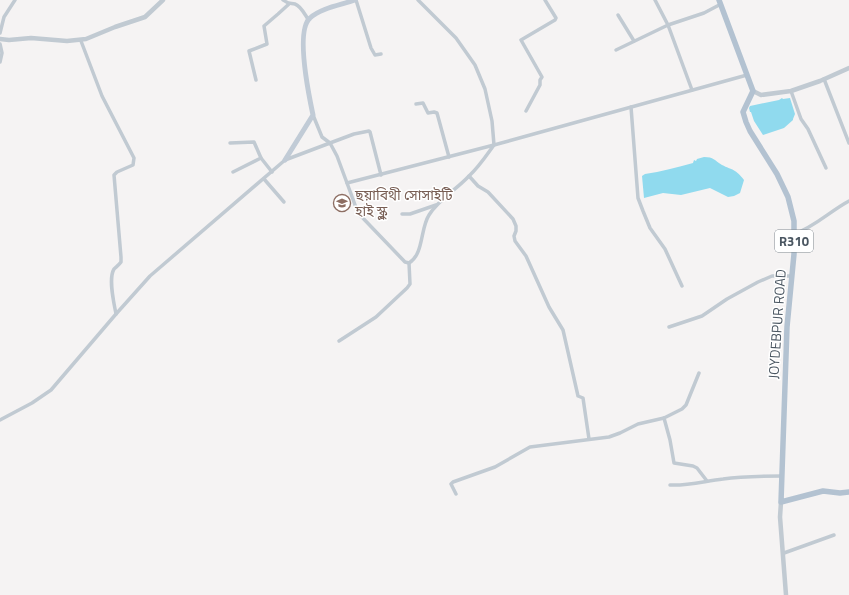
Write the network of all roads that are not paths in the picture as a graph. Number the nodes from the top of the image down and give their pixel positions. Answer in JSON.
{"nodes":[{"id":1,"x":15,"y":0,"type":"edge"},
{"id":2,"x":164,"y":0,"type":"edge"},
{"id":3,"x":283,"y":0,"type":"edge"},
{"id":4,"x":356,"y":0,"type":"edge"},
{"id":5,"x":418,"y":0,"type":"edge"},
{"id":6,"x":545,"y":0,"type":"edge"},
{"id":7,"x":655,"y":0,"type":"edge"},
{"id":8,"x":720,"y":2,"type":"edge"},
{"id":9,"x":289,"y":4,"type":"junction"},
{"id":10,"x":618,"y":16,"type":"dead end"},
{"id":11,"x":308,"y":19,"type":"junction"},
{"id":12,"x":668,"y":25,"type":"junction"},
{"id":13,"x":0,"y":33,"type":"edge"},
{"id":14,"x":0,"y":39,"type":"edge"},
{"id":15,"x":81,"y":40,"type":"junction"},
{"id":16,"x":634,"y":41,"type":"junction"},
{"id":17,"x":0,"y":44,"type":"edge"},
{"id":18,"x":616,"y":50,"type":"dead end"},
{"id":19,"x":381,"y":54,"type":"dead end"},
{"id":20,"x":0,"y":62,"type":"edge"},
{"id":21,"x":849,"y":68,"type":"edge"},
{"id":22,"x":747,"y":75,"type":"junction"},
{"id":23,"x":824,"y":79,"type":"junction"},
{"id":24,"x":256,"y":80,"type":"dead end"},
{"id":25,"x":692,"y":90,"type":"junction"},
{"id":26,"x":753,"y":91,"type":"junction"},
{"id":27,"x":791,"y":91,"type":"junction"},
{"id":28,"x":416,"y":104,"type":"dead end"},
{"id":29,"x":631,"y":107,"type":"junction"},
{"id":30,"x":526,"y":111,"type":"dead end"},
{"id":31,"x":313,"y":115,"type":"junction"},
{"id":32,"x":230,"y":143,"type":"dead end"},
{"id":33,"x":330,"y":143,"type":"junction"},
{"id":34,"x":849,"y":143,"type":"edge"},
{"id":35,"x":494,"y":145,"type":"junction"},
{"id":36,"x":449,"y":157,"type":"junction"},
{"id":37,"x":261,"y":158,"type":"junction"},
{"id":38,"x":284,"y":160,"type":"junction"},
{"id":39,"x":826,"y":168,"type":"dead end"},
{"id":40,"x":233,"y":172,"type":"dead end"},
{"id":41,"x":272,"y":172,"type":"junction"},
{"id":42,"x":381,"y":174,"type":"junction"},
{"id":43,"x":469,"y":176,"type":"junction"},
{"id":44,"x":264,"y":179,"type":"junction"},
{"id":45,"x":347,"y":183,"type":"junction"},
{"id":46,"x":849,"y":201,"type":"edge"},
{"id":47,"x":284,"y":202,"type":"dead end"},
{"id":48,"x":437,"y":205,"type":"junction"},
{"id":49,"x":402,"y":214,"type":"dead end"},
{"id":50,"x":794,"y":234,"type":"junction"},
{"id":51,"x":409,"y":263,"type":"junction"},
{"id":52,"x":791,"y":276,"type":"junction"},
{"id":53,"x":682,"y":286,"type":"dead end"},
{"id":54,"x":116,"y":314,"type":"junction"},
{"id":55,"x":669,"y":327,"type":"dead end"},
{"id":56,"x":339,"y":341,"type":"dead end"},
{"id":57,"x":699,"y":373,"type":"dead end"},
{"id":58,"x":664,"y":418,"type":"junction"},
{"id":59,"x":0,"y":420,"type":"edge"},
{"id":60,"x":589,"y":439,"type":"junction"},
{"id":61,"x":782,"y":476,"type":"junction"},
{"id":62,"x":707,"y":481,"type":"junction"},
{"id":63,"x":670,"y":485,"type":"dead end"},
{"id":64,"x":849,"y":492,"type":"edge"},
{"id":65,"x":456,"y":494,"type":"dead end"},
{"id":66,"x":781,"y":502,"type":"junction"},
{"id":67,"x":834,"y":535,"type":"dead end"},
{"id":68,"x":784,"y":553,"type":"junction"},
{"id":69,"x":786,"y":595,"type":"edge"}],
"edges":[{"from":1,"to":13,"type":"street"},
{"from":2,"to":15,"type":"street"},
{"from":3,"to":9,"type":"street"},
{"from":4,"to":11,"type":"main road"},
{"from":4,"to":19,"type":"street"},
{"from":5,"to":35,"type":"street"},
{"from":6,"to":30,"type":"street"},
{"from":7,"to":12,"type":"street"},
{"from":8,"to":12,"type":"street"},
{"from":8,"to":22,"type":"main road"},
{"from":9,"to":11,"type":"street"},
{"from":9,"to":24,"type":"street"},
{"from":10,"to":16,"type":"street"},
{"from":11,"to":31,"type":"main road"},
{"from":12,"to":16,"type":"street"},
{"from":12,"to":25,"type":"street"},
{"from":14,"to":15,"type":"street"},
{"from":15,"to":54,"type":"street"},
{"from":16,"to":18,"type":"street"},
{"from":17,"to":20,"type":"street"},
{"from":21,"to":23,"type":"street"},
{"from":22,"to":25,"type":"street"},
{"from":22,"to":26,"type":"main road"},
{"from":23,"to":27,"type":"street"},
{"from":23,"to":34,"type":"street"},
{"from":25,"to":29,"type":"street"},
{"from":26,"to":27,"type":"street"},
{"from":26,"to":50,"type":"main road","name":"JOYDEBPUR ROAD","number":"R310"},
{"from":27,"to":39,"type":"street"},
{"from":28,"to":36,"type":"street"},
{"from":29,"to":35,"type":"street"},
{"from":29,"to":53,"type":"street"},
{"from":31,"to":33,"type":"street"},
{"from":31,"to":38,"type":"main road"},
{"from":32,"to":37,"type":"street"},
{"from":33,"to":38,"type":"street"},
{"from":33,"to":42,"type":"street"},
{"from":33,"to":45,"type":"street"},
{"from":35,"to":36,"type":"street"},
{"from":35,"to":43,"type":"street"},
{"from":36,"to":42,"type":"street"},
{"from":37,"to":40,"type":"street"},
{"from":37,"to":41,"type":"street"},
{"from":38,"to":41,"type":"street"},
{"from":41,"to":44,"type":"street"},
{"from":42,"to":45,"type":"street"},
{"from":43,"to":48,"type":"street"},
{"from":43,"to":60,"type":"street"},
{"from":44,"to":47,"type":"street"},
{"from":44,"to":54,"type":"street"},
{"from":45,"to":51,"type":"street"},
{"from":46,"to":50,"type":"street"},
{"from":48,"to":49,"type":"street"},
{"from":48,"to":51,"type":"street"},
{"from":50,"to":52,"type":"main road","name":"JOYDEBPUR ROAD","number":"R310"},
{"from":51,"to":56,"type":"street"},
{"from":52,"to":55,"type":"street"},
{"from":52,"to":61,"type":"main road","name":"JOYDEBPUR ROAD","number":"R310"},
{"from":54,"to":59,"type":"street"},
{"from":57,"to":58,"type":"street"},
{"from":58,"to":60,"type":"street"},
{"from":58,"to":62,"type":"street"},
{"from":60,"to":65,"type":"street"},
{"from":61,"to":62,"type":"street"},
{"from":61,"to":66,"type":"main road","name":"JOYDEBPUR ROAD","number":"R310"},
{"from":62,"to":63,"type":"street"},
{"from":64,"to":66,"type":"main road"},
{"from":66,"to":68,"type":"street"},
{"from":67,"to":68,"type":"street"},
{"from":68,"to":69,"type":"street"}]}
